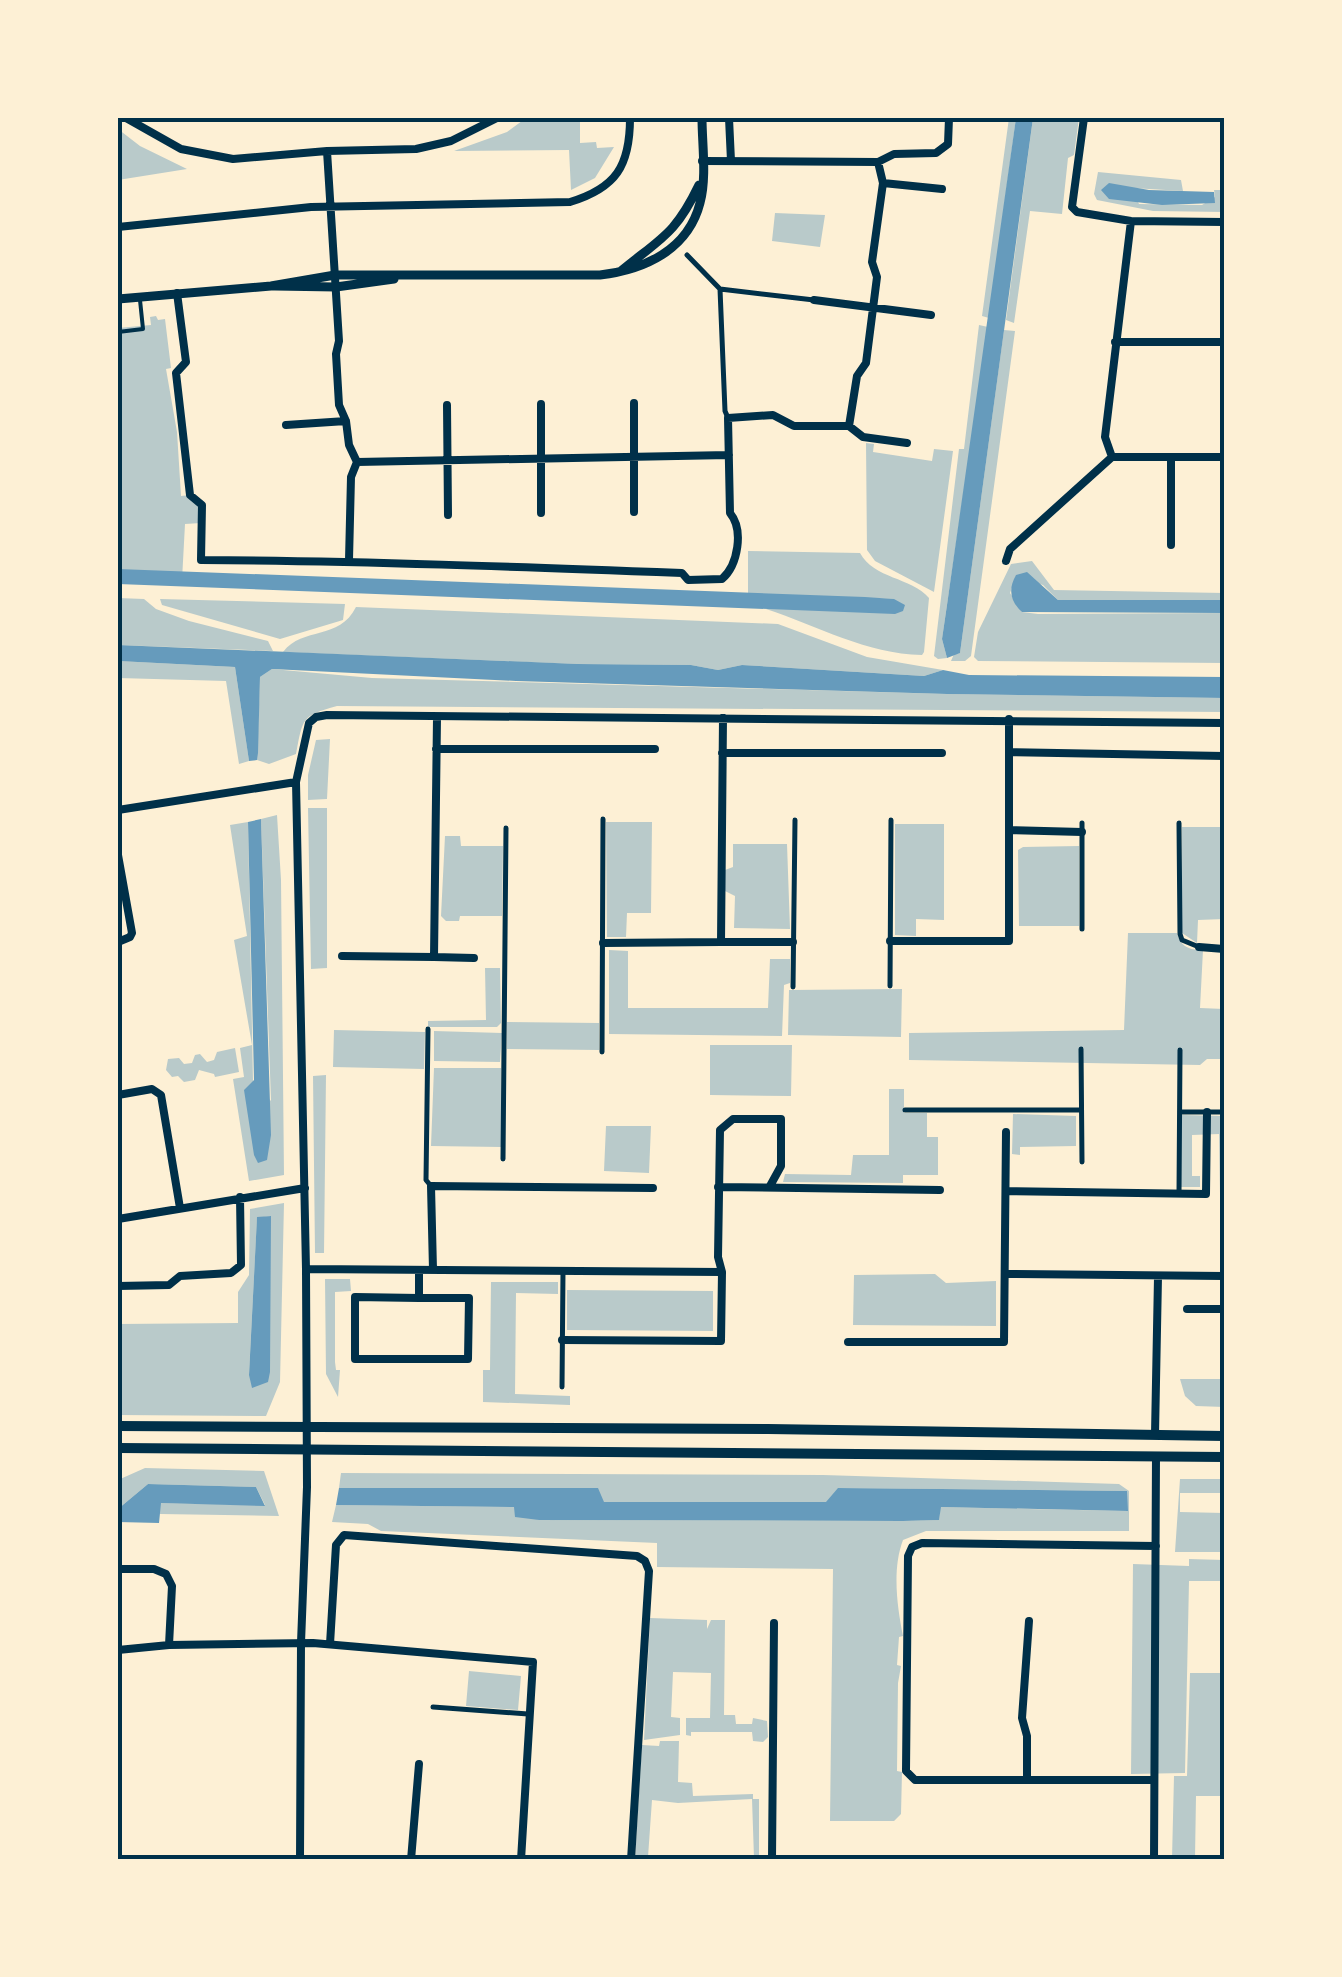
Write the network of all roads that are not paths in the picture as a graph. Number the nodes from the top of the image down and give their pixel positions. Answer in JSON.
{"nodes":[{"id":1,"x":126,"y":118,"type":"edge"},
{"id":2,"x":497,"y":118,"type":"edge"},
{"id":3,"x":630,"y":118,"type":"edge"},
{"id":4,"x":702,"y":118,"type":"edge"},
{"id":5,"x":729,"y":118,"type":"edge"},
{"id":6,"x":948,"y":118,"type":"edge"},
{"id":7,"x":1084,"y":118,"type":"edge"},
{"id":8,"x":328,"y":151,"type":"junction"},
{"id":9,"x":702,"y":161,"type":"junction"},
{"id":10,"x":730,"y":161,"type":"junction"},
{"id":11,"x":878,"y":162,"type":"junction"},
{"id":12,"x":883,"y":183,"type":"junction"},
{"id":13,"x":942,"y":190,"type":"dead end"},
{"id":14,"x":330,"y":206,"type":"junction"},
{"id":15,"x":1131,"y":221,"type":"junction"},
{"id":16,"x":1224,"y":222,"type":"edge"},
{"id":17,"x":118,"y":228,"type":"edge"},
{"id":18,"x":686,"y":255,"type":"dead end"},
{"id":19,"x":336,"y":281,"type":"junction"},
{"id":20,"x":720,"y":289,"type":"junction"},
{"id":21,"x":177,"y":293,"type":"junction"},
{"id":22,"x":140,"y":297,"type":"junction"},
{"id":23,"x":118,"y":300,"type":"edge"},
{"id":24,"x":814,"y":300,"type":"joint"},
{"id":25,"x":873,"y":308,"type":"junction"},
{"id":26,"x":932,"y":316,"type":"dead end"},
{"id":27,"x":118,"y":332,"type":"edge"},
{"id":28,"x":1115,"y":342,"type":"junction"},
{"id":29,"x":1224,"y":342,"type":"edge"},
{"id":30,"x":634,"y":403,"type":"dead end"},
{"id":31,"x":541,"y":404,"type":"dead end"},
{"id":32,"x":447,"y":405,"type":"dead end"},
{"id":33,"x":728,"y":418,"type":"junction"},
{"id":34,"x":346,"y":421,"type":"junction"},
{"id":35,"x":286,"y":425,"type":"dead end"},
{"id":36,"x":849,"y":426,"type":"junction"},
{"id":37,"x":907,"y":443,"type":"dead end"},
{"id":38,"x":729,"y":455,"type":"junction"},
{"id":39,"x":634,"y":456,"type":"junction"},
{"id":40,"x":1171,"y":456,"type":"junction"},
{"id":41,"x":1112,"y":457,"type":"junction"},
{"id":42,"x":1224,"y":457,"type":"edge"},
{"id":43,"x":542,"y":458,"type":"junction"},
{"id":44,"x":448,"y":460,"type":"junction"},
{"id":45,"x":357,"y":462,"type":"junction"},
{"id":46,"x":634,"y":512,"type":"dead end"},
{"id":47,"x":541,"y":513,"type":"dead end"},
{"id":48,"x":448,"y":515,"type":"dead end"},
{"id":49,"x":1170,"y":545,"type":"dead end"},
{"id":50,"x":349,"y":560,"type":"junction"},
{"id":51,"x":1006,"y":561,"type":"dead end"},
{"id":52,"x":437,"y":718,"type":"junction"},
{"id":53,"x":722,"y":718,"type":"junction"},
{"id":54,"x":1009,"y":719,"type":"junction"},
{"id":55,"x":1224,"y":722,"type":"edge"},
{"id":56,"x":436,"y":750,"type":"junction"},
{"id":57,"x":655,"y":750,"type":"dead end"},
{"id":58,"x":1009,"y":752,"type":"junction"},
{"id":59,"x":722,"y":753,"type":"junction"},
{"id":60,"x":942,"y":753,"type":"dead end"},
{"id":61,"x":1224,"y":756,"type":"edge"},
{"id":62,"x":296,"y":782,"type":"junction"},
{"id":63,"x":118,"y":810,"type":"edge"},
{"id":64,"x":603,"y":820,"type":"dead end"},
{"id":65,"x":795,"y":820,"type":"dead end"},
{"id":66,"x":891,"y":820,"type":"dead end"},
{"id":67,"x":1179,"y":824,"type":"dead end"},
{"id":68,"x":1082,"y":827,"type":"joint"},
{"id":69,"x":506,"y":828,"type":"dead end"},
{"id":70,"x":1009,"y":830,"type":"junction"},
{"id":71,"x":118,"y":855,"type":"edge"},
{"id":72,"x":1082,"y":929,"type":"dead end"},
{"id":73,"x":890,"y":941,"type":"junction"},
{"id":74,"x":118,"y":942,"type":"edge"},
{"id":75,"x":720,"y":942,"type":"junction"},
{"id":76,"x":793,"y":942,"type":"junction"},
{"id":77,"x":602,"y":943,"type":"junction"},
{"id":78,"x":1198,"y":946,"type":"joint"},
{"id":79,"x":1224,"y":949,"type":"edge"},
{"id":80,"x":342,"y":956,"type":"dead end"},
{"id":81,"x":434,"y":957,"type":"junction"},
{"id":82,"x":474,"y":958,"type":"dead end"},
{"id":83,"x":793,"y":986,"type":"dead end"},
{"id":84,"x":890,"y":986,"type":"dead end"},
{"id":85,"x":428,"y":1029,"type":"dead end"},
{"id":86,"x":1081,"y":1050,"type":"dead end"},
{"id":87,"x":1180,"y":1050,"type":"dead end"},
{"id":88,"x":602,"y":1052,"type":"dead end"},
{"id":89,"x":118,"y":1096,"type":"edge"},
{"id":90,"x":905,"y":1110,"type":"dead end"},
{"id":91,"x":1082,"y":1110,"type":"junction"},
{"id":92,"x":1180,"y":1112,"type":"junction"},
{"id":93,"x":1208,"y":1112,"type":"junction"},
{"id":94,"x":1224,"y":1112,"type":"edge"},
{"id":95,"x":1006,"y":1132,"type":"dead end"},
{"id":96,"x":503,"y":1160,"type":"dead end"},
{"id":97,"x":1082,"y":1162,"type":"dead end"},
{"id":98,"x":431,"y":1186,"type":"junction"},
{"id":99,"x":770,"y":1186,"type":"junction"},
{"id":100,"x":718,"y":1187,"type":"junction"},
{"id":101,"x":304,"y":1188,"type":"junction"},
{"id":102,"x":653,"y":1188,"type":"dead end"},
{"id":103,"x":940,"y":1190,"type":"dead end"},
{"id":104,"x":1006,"y":1191,"type":"junction"},
{"id":105,"x":1179,"y":1193,"type":"junction"},
{"id":106,"x":240,"y":1197,"type":"junction"},
{"id":107,"x":180,"y":1208,"type":"junction"},
{"id":108,"x":118,"y":1219,"type":"edge"},
{"id":109,"x":306,"y":1269,"type":"junction"},
{"id":110,"x":419,"y":1270,"type":"junction"},
{"id":111,"x":432,"y":1270,"type":"junction"},
{"id":112,"x":563,"y":1272,"type":"junction"},
{"id":113,"x":722,"y":1272,"type":"junction"},
{"id":114,"x":1004,"y":1274,"type":"junction"},
{"id":115,"x":1224,"y":1276,"type":"edge"},
{"id":116,"x":1158,"y":1277,"type":"junction"},
{"id":117,"x":118,"y":1286,"type":"edge"},
{"id":118,"x":419,"y":1298,"type":"junction"},
{"id":119,"x":1187,"y":1309,"type":"dead end"},
{"id":120,"x":1224,"y":1309,"type":"edge"},
{"id":121,"x":562,"y":1340,"type":"junction"},
{"id":122,"x":848,"y":1342,"type":"dead end"},
{"id":123,"x":562,"y":1388,"type":"dead end"},
{"id":124,"x":118,"y":1426,"type":"edge"},
{"id":125,"x":306,"y":1428,"type":"junction"},
{"id":126,"x":1156,"y":1434,"type":"junction"},
{"id":127,"x":1224,"y":1436,"type":"edge"},
{"id":128,"x":118,"y":1448,"type":"edge"},
{"id":129,"x":306,"y":1450,"type":"junction"},
{"id":130,"x":1156,"y":1456,"type":"junction"},
{"id":131,"x":1224,"y":1457,"type":"edge"},
{"id":132,"x":1156,"y":1546,"type":"junction"},
{"id":133,"x":118,"y":1569,"type":"edge"},
{"id":134,"x":1029,"y":1621,"type":"dead end"},
{"id":135,"x":774,"y":1623,"type":"dead end"},
{"id":136,"x":300,"y":1643,"type":"junction"},
{"id":137,"x":330,"y":1644,"type":"junction"},
{"id":138,"x":170,"y":1645,"type":"junction"},
{"id":139,"x":118,"y":1650,"type":"edge"},
{"id":140,"x":433,"y":1707,"type":"dead end"},
{"id":141,"x":531,"y":1714,"type":"junction"},
{"id":142,"x":419,"y":1764,"type":"dead end"},
{"id":143,"x":1026,"y":1778,"type":"junction"},
{"id":144,"x":1154,"y":1780,"type":"junction"},
{"id":145,"x":300,"y":1860,"type":"edge"},
{"id":146,"x":411,"y":1860,"type":"edge"},
{"id":147,"x":521,"y":1860,"type":"edge"},
{"id":148,"x":631,"y":1860,"type":"edge"},
{"id":149,"x":772,"y":1860,"type":"edge"},
{"id":150,"x":1154,"y":1860,"type":"edge"}],
"edges":[{"from":1,"to":8,"type":"street"},
{"from":2,"to":8,"type":"street"},
{"from":3,"to":14,"type":"street"},
{"from":4,"to":9,"type":"street"},
{"from":5,"to":10,"type":"street"},
{"from":6,"to":11,"type":"street"},
{"from":7,"to":15,"type":"street"},
{"from":8,"to":14,"type":"street"},
{"from":9,"to":10,"type":"street"},
{"from":9,"to":19,"type":"street"},
{"from":10,"to":11,"type":"street"},
{"from":11,"to":12,"type":"street"},
{"from":12,"to":13,"type":"street"},
{"from":12,"to":25,"type":"street"},
{"from":14,"to":17,"type":"street"},
{"from":14,"to":19,"type":"street"},
{"from":15,"to":16,"type":"street"},
{"from":15,"to":28,"type":"street"},
{"from":18,"to":20,"type":"street"},
{"from":19,"to":21,"type":"street"},
{"from":19,"to":34,"type":"street"},
{"from":20,"to":24,"type":"street"},
{"from":20,"to":33,"type":"street"},
{"from":21,"to":22,"type":"street"},
{"from":21,"to":50,"type":"street"},
{"from":22,"to":23,"type":"street"},
{"from":22,"to":27,"type":"lane"},
{"from":24,"to":25,"type":"street"},
{"from":25,"to":26,"type":"street"},
{"from":25,"to":36,"type":"street"},
{"from":28,"to":29,"type":"street"},
{"from":28,"to":41,"type":"street"},
{"from":30,"to":39,"type":"street"},
{"from":31,"to":43,"type":"street"},
{"from":32,"to":44,"type":"street"},
{"from":33,"to":36,"type":"street"},
{"from":33,"to":38,"type":"street"},
{"from":34,"to":35,"type":"street"},
{"from":34,"to":45,"type":"street"},
{"from":36,"to":37,"type":"street"},
{"from":38,"to":39,"type":"street"},
{"from":38,"to":50,"type":"street"},
{"from":39,"to":43,"type":"street"},
{"from":39,"to":46,"type":"street"},
{"from":40,"to":41,"type":"street"},
{"from":40,"to":42,"type":"street"},
{"from":40,"to":49,"type":"street"},
{"from":41,"to":51,"type":"street"},
{"from":43,"to":44,"type":"street"},
{"from":43,"to":47,"type":"street"},
{"from":44,"to":45,"type":"street"},
{"from":44,"to":48,"type":"street"},
{"from":45,"to":50,"type":"street"},
{"from":52,"to":53,"type":"street"},
{"from":52,"to":56,"type":"street"},
{"from":52,"to":62,"type":"street"},
{"from":53,"to":54,"type":"street"},
{"from":53,"to":59,"type":"street"},
{"from":54,"to":55,"type":"street"},
{"from":54,"to":58,"type":"street"},
{"from":56,"to":57,"type":"street"},
{"from":56,"to":81,"type":"street"},
{"from":58,"to":61,"type":"street"},
{"from":58,"to":70,"type":"street"},
{"from":59,"to":60,"type":"street"},
{"from":59,"to":75,"type":"street"},
{"from":62,"to":63,"type":"street"},
{"from":62,"to":101,"type":"street"},
{"from":64,"to":77,"type":"street"},
{"from":65,"to":76,"type":"street"},
{"from":66,"to":73,"type":"street"},
{"from":67,"to":78,"type":"street"},
{"from":68,"to":70,"type":"street"},
{"from":68,"to":72,"type":"street"},
{"from":69,"to":96,"type":"street"},
{"from":70,"to":73,"type":"street"},
{"from":71,"to":74,"type":"street"},
{"from":73,"to":84,"type":"street"},
{"from":75,"to":76,"type":"street"},
{"from":75,"to":77,"type":"street"},
{"from":76,"to":83,"type":"street"},
{"from":77,"to":88,"type":"street"},
{"from":78,"to":79,"type":"street"},
{"from":80,"to":81,"type":"street"},
{"from":81,"to":82,"type":"street"},
{"from":85,"to":98,"type":"street"},
{"from":86,"to":91,"type":"street"},
{"from":87,"to":92,"type":"street"},
{"from":89,"to":107,"type":"street"},
{"from":90,"to":91,"type":"street"},
{"from":91,"to":97,"type":"street"},
{"from":92,"to":93,"type":"street"},
{"from":92,"to":105,"type":"street"},
{"from":93,"to":94,"type":"street"},
{"from":93,"to":105,"type":"street"},
{"from":95,"to":104,"type":"street"},
{"from":98,"to":102,"type":"street"},
{"from":98,"to":111,"type":"street"},
{"from":99,"to":100,"type":"street"},
{"from":99,"to":100,"type":"street"},
{"from":99,"to":103,"type":"street"},
{"from":100,"to":113,"type":"street"},
{"from":101,"to":106,"type":"street"},
{"from":101,"to":109,"type":"street"},
{"from":104,"to":105,"type":"street"},
{"from":104,"to":114,"type":"street"},
{"from":106,"to":107,"type":"street"},
{"from":106,"to":117,"type":"street"},
{"from":107,"to":108,"type":"street"},
{"from":109,"to":110,"type":"street"},
{"from":109,"to":125,"type":"street"},
{"from":110,"to":111,"type":"street"},
{"from":110,"to":118,"type":"street"},
{"from":111,"to":112,"type":"street"},
{"from":112,"to":113,"type":"street"},
{"from":112,"to":121,"type":"street"},
{"from":113,"to":121,"type":"street"},
{"from":114,"to":116,"type":"street"},
{"from":114,"to":122,"type":"street"},
{"from":115,"to":116,"type":"street"},
{"from":116,"to":126,"type":"street"},
{"from":118,"to":118,"type":"street"},
{"from":119,"to":120,"type":"street"},
{"from":121,"to":123,"type":"street"},
{"from":124,"to":125,"type":"main road"},
{"from":125,"to":126,"type":"main road"},
{"from":125,"to":129,"type":"street"},
{"from":126,"to":127,"type":"main road"},
{"from":126,"to":130,"type":"main road"},
{"from":128,"to":129,"type":"main road"},
{"from":129,"to":130,"type":"main road"},
{"from":129,"to":136,"type":"street"},
{"from":130,"to":131,"type":"main road"},
{"from":130,"to":132,"type":"street"},
{"from":132,"to":143,"type":"street"},
{"from":132,"to":144,"type":"street"},
{"from":133,"to":138,"type":"street"},
{"from":134,"to":143,"type":"street"},
{"from":135,"to":149,"type":"street"},
{"from":136,"to":137,"type":"street"},
{"from":136,"to":138,"type":"street"},
{"from":136,"to":145,"type":"street"},
{"from":137,"to":141,"type":"street"},
{"from":137,"to":148,"type":"street"},
{"from":138,"to":139,"type":"street"},
{"from":140,"to":141,"type":"street"},
{"from":141,"to":147,"type":"street"},
{"from":142,"to":146,"type":"street"},
{"from":143,"to":144,"type":"street"},
{"from":144,"to":150,"type":"street"}]}
